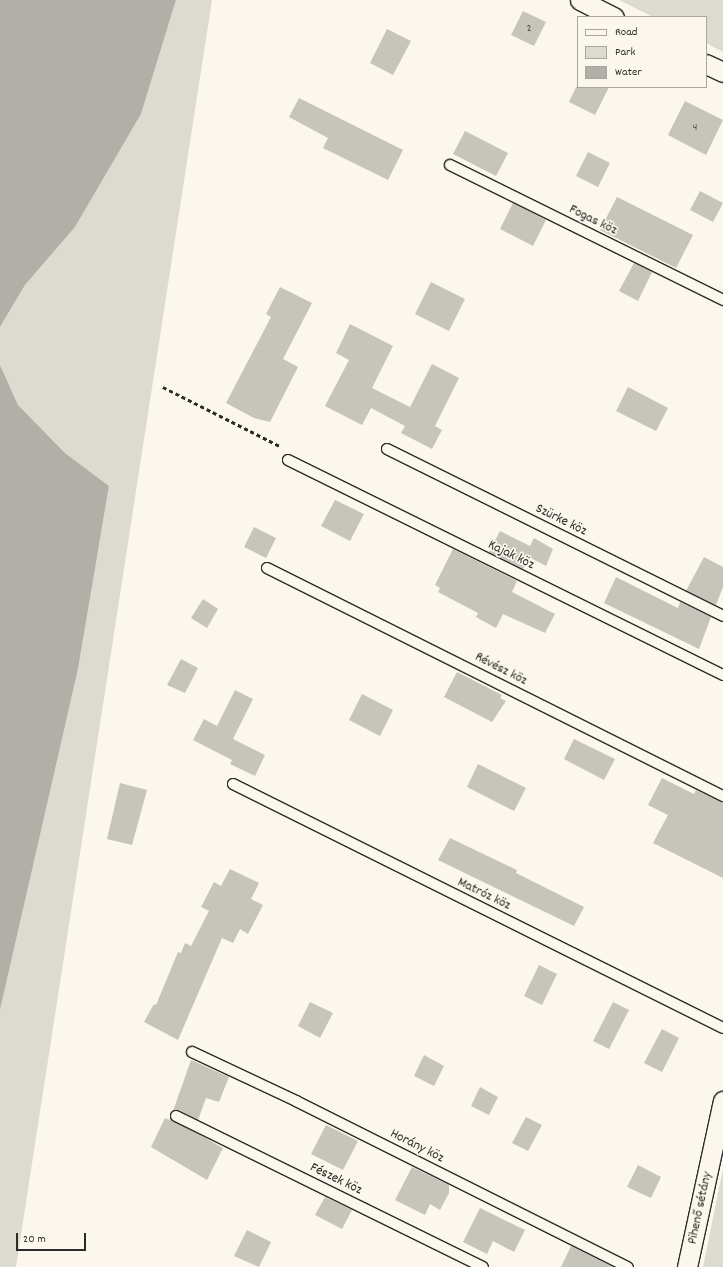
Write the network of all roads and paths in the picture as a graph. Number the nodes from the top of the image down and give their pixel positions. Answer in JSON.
{"nodes":[{"id":1,"x":580,"y":0,"type":"edge"},
{"id":2,"x":612,"y":16,"type":"edge"},
{"id":3,"x":707,"y":64,"type":"edge"},
{"id":4,"x":723,"y":72,"type":"edge"},
{"id":5,"x":450,"y":165,"type":"dead end"},
{"id":6,"x":723,"y":300,"type":"edge"},
{"id":7,"x":163,"y":387,"type":"dead end"},
{"id":8,"x":387,"y":449,"type":"dead end"},
{"id":9,"x":288,"y":460,"type":"joint"},
{"id":10,"x":267,"y":568,"type":"dead end"},
{"id":11,"x":723,"y":616,"type":"edge"},
{"id":12,"x":723,"y":675,"type":"edge"},
{"id":13,"x":233,"y":784,"type":"dead end"},
{"id":14,"x":723,"y":796,"type":"edge"},
{"id":15,"x":723,"y":1028,"type":"edge"},
{"id":16,"x":192,"y":1052,"type":"dead end"},
{"id":17,"x":723,"y":1101,"type":"edge"},
{"id":18,"x":176,"y":1116,"type":"dead end"},
{"id":19,"x":483,"y":1267,"type":"edge"},
{"id":20,"x":628,"y":1267,"type":"edge"},
{"id":21,"x":687,"y":1267,"type":"edge"}],
"edges":[{"from":1,"to":2,"type":"street"},
{"from":3,"to":4,"type":"street"},
{"from":5,"to":6,"type":"lane","name":"Fogas köz"},
{"from":7,"to":9,"type":"path"},
{"from":8,"to":11,"type":"lane","name":"Szürke köz"},
{"from":9,"to":12,"type":"lane","name":"Kajak köz"},
{"from":10,"to":14,"type":"lane","name":"Révész köz"},
{"from":13,"to":15,"type":"lane","name":"Matróz köz"},
{"from":16,"to":20,"type":"lane","name":"Horány köz"},
{"from":17,"to":21,"type":"street","name":"Pihenő sétány"},
{"from":18,"to":19,"type":"lane","name":"Fészek köz"}]}
